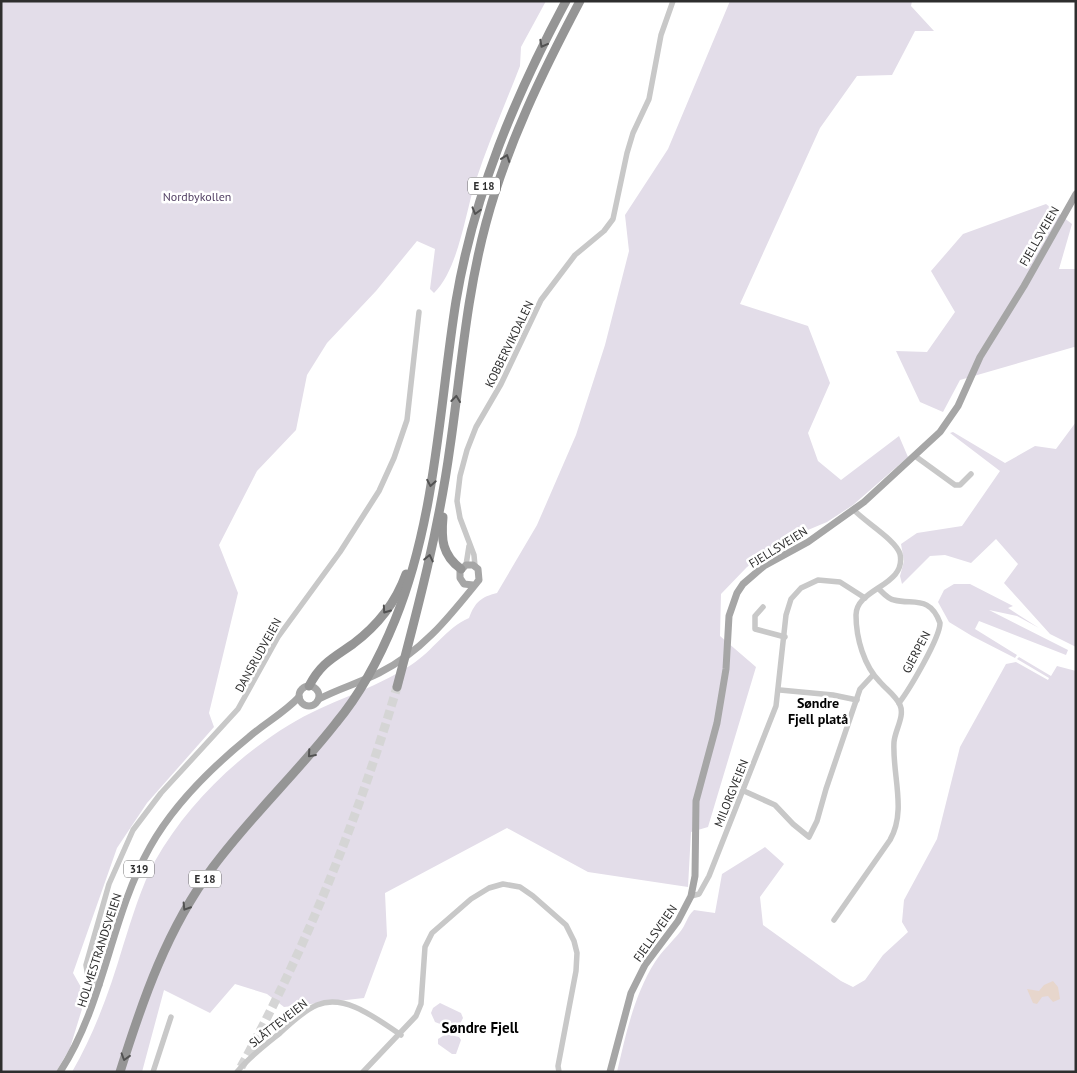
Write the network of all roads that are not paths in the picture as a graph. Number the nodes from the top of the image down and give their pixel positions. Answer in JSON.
{"nodes":[{"id":1,"x":566,"y":1,"type":"edge"},
{"id":2,"x":580,"y":1,"type":"edge"},
{"id":3,"x":673,"y":1,"type":"edge"},
{"id":4,"x":1076,"y":194,"type":"edge"},
{"id":5,"x":419,"y":312,"type":"dead end"},
{"id":6,"x":450,"y":448,"type":"junction"},
{"id":7,"x":915,"y":456,"type":"junction"},
{"id":8,"x":971,"y":474,"type":"dead end"},
{"id":9,"x":854,"y":510,"type":"junction"},
{"id":10,"x":425,"y":517,"type":"junction"},
{"id":11,"x":469,"y":544,"type":"junction"},
{"id":12,"x":475,"y":566,"type":"junction"},
{"id":13,"x":464,"y":567,"type":"junction"},
{"id":14,"x":463,"y":582,"type":"junction"},
{"id":15,"x":473,"y":585,"type":"junction"},
{"id":16,"x":879,"y":589,"type":"junction"},
{"id":17,"x":865,"y":598,"type":"junction"},
{"id":18,"x":461,"y":600,"type":"junction"},
{"id":19,"x":763,"y":607,"type":"dead end"},
{"id":20,"x":785,"y":637,"type":"junction"},
{"id":21,"x":873,"y":675,"type":"junction"},
{"id":22,"x":397,"y":687,"type":"tunnel mouth"},
{"id":23,"x":314,"y":689,"type":"junction"},
{"id":24,"x":338,"y":689,"type":"junction"},
{"id":25,"x":780,"y":690,"type":"junction"},
{"id":26,"x":319,"y":699,"type":"junction"},
{"id":27,"x":857,"y":700,"type":"junction"},
{"id":28,"x":301,"y":701,"type":"junction"},
{"id":29,"x":899,"y":703,"type":"junction"},
{"id":30,"x":744,"y":791,"type":"junction"},
{"id":31,"x":691,"y":896,"type":"junction"},
{"id":32,"x":834,"y":920,"type":"dead end"},
{"id":33,"x":100,"y":985,"type":"junction"},
{"id":34,"x":171,"y":1018,"type":"dead end"},
{"id":35,"x":401,"y":1035,"type":"junction"},
{"id":36,"x":60,"y":1072,"type":"edge"},
{"id":37,"x":120,"y":1072,"type":"edge"},
{"id":38,"x":154,"y":1072,"type":"edge"},
{"id":39,"x":237,"y":1072,"type":"edge"},
{"id":40,"x":363,"y":1072,"type":"edge"},
{"id":41,"x":559,"y":1072,"type":"edge"},
{"id":42,"x":610,"y":1072,"type":"edge"}],
"edges":[{"from":1,"to":10,"type":"highway","number":"E 18","one_way":true},
{"from":6,"to":2,"type":"highway","number":"E 18","one_way":true},
{"from":3,"to":11,"type":"street","name":"KOBBERVIKDALEN"},
{"from":4,"to":7,"type":"main road","name":"FJELLSVEIEN"},
{"from":5,"to":33,"type":"street","name":"DANSRUDVEIEN"},
{"from":6,"to":13,"type":"highway","number":"E 18"},
{"from":22,"to":6,"type":"highway","number":"E 18","one_way":true},
{"from":7,"to":8,"type":"street"},
{"from":7,"to":9,"type":"main road","name":"FJELLSVEIEN"},
{"from":9,"to":16,"type":"street"},
{"from":9,"to":31,"type":"main road","name":"FJELLSVEIEN"},
{"from":10,"to":23,"type":"highway","number":"E 18","one_way":true},
{"from":10,"to":37,"type":"highway","number":"E 18","one_way":true},
{"from":11,"to":12,"type":"street","name":"KOBBERVIKDALEN"},
{"from":11,"to":13,"type":"street","name":"KOBBERVIKDALEN"},
{"from":12,"to":13,"type":"main road"},
{"from":12,"to":15,"type":"main road"},
{"from":13,"to":14,"type":"main road","number":"319"},
{"from":14,"to":15,"type":"main road"},
{"from":14,"to":18,"type":"main road","number":"319"},
{"from":15,"to":18,"type":"main road","number":"319"},
{"from":16,"to":17,"type":"street"},
{"from":16,"to":29,"type":"street","name":"GJERPEN"},
{"from":17,"to":20,"type":"street","name":"MILORGVEIEN"},
{"from":17,"to":21,"type":"street"},
{"from":18,"to":24,"type":"main road","number":"319"},
{"from":19,"to":20,"type":"street"},
{"from":20,"to":25,"type":"street","name":"MILORGVEIEN"},
{"from":21,"to":27,"type":"street"},
{"from":21,"to":29,"type":"street"},
{"from":23,"to":24,"type":"main road","number":"319"},
{"from":23,"to":26,"type":"main road"},
{"from":23,"to":28,"type":"main road","number":"319"},
{"from":24,"to":26,"type":"main road","number":"319"},
{"from":25,"to":27,"type":"street"},
{"from":25,"to":30,"type":"street","name":"MILORGVEIEN"},
{"from":26,"to":28,"type":"main road","number":"319"},
{"from":27,"to":30,"type":"street"},
{"from":28,"to":33,"type":"main road","name":"HOLMESTRANDSVEIEN","number":"319"},
{"from":29,"to":32,"type":"street"},
{"from":30,"to":31,"type":"street","name":"MILORGVEIEN"},
{"from":31,"to":42,"type":"main road","name":"FJELLSVEIEN"},
{"from":33,"to":36,"type":"main road","name":"HOLMESTRANDSVEIEN","number":"319"},
{"from":34,"to":38,"type":"street"},
{"from":35,"to":39,"type":"street","name":"SLÅTTEVEIEN"},
{"from":35,"to":40,"type":"street"},
{"from":35,"to":41,"type":"street"}]}
